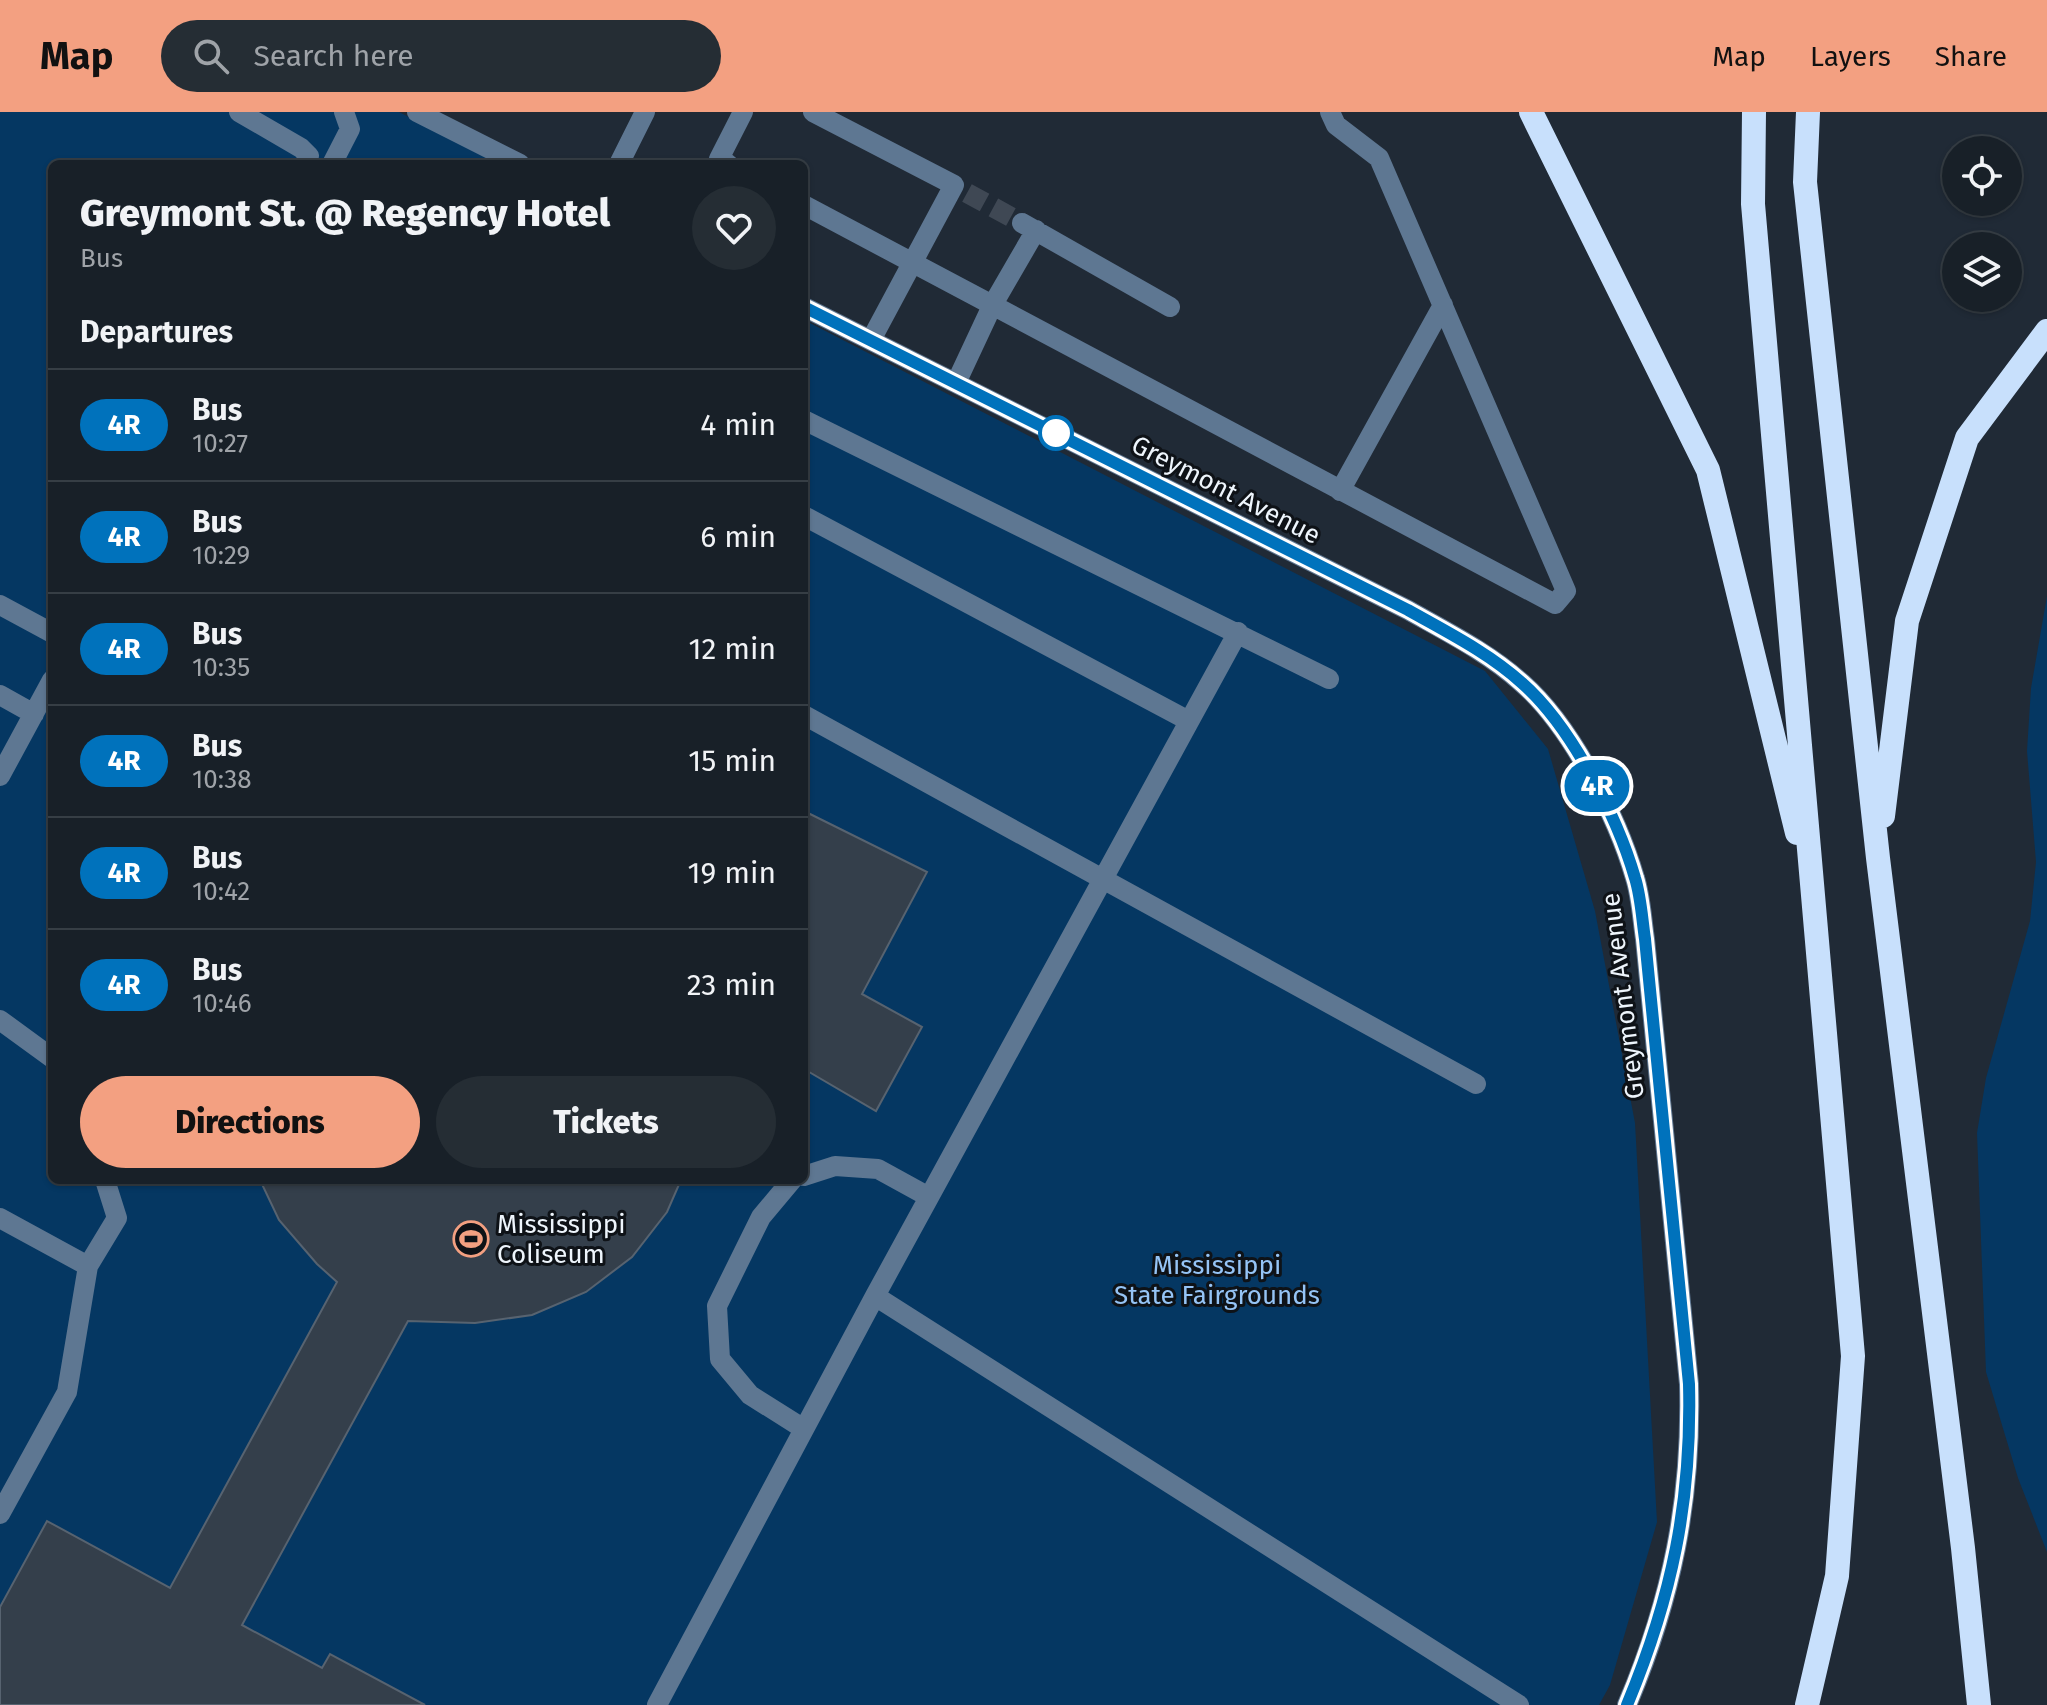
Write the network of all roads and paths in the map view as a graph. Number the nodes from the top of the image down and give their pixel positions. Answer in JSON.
{"nodes":[{"id":1,"x":239,"y":112,"type":"edge"},
{"id":2,"x":344,"y":112,"type":"edge"},
{"id":3,"x":417,"y":112,"type":"edge"},
{"id":4,"x":645,"y":112,"type":"edge"},
{"id":5,"x":743,"y":112,"type":"edge"},
{"id":6,"x":813,"y":112,"type":"edge"},
{"id":7,"x":1330,"y":112,"type":"edge"},
{"id":8,"x":1531,"y":112,"type":"edge"},
{"id":9,"x":1754,"y":112,"type":"edge"},
{"id":10,"x":1808,"y":112,"type":"edge"},
{"id":11,"x":306,"y":160,"type":"edge"},
{"id":12,"x":334,"y":160,"type":"edge"},
{"id":13,"x":512,"y":160,"type":"edge"},
{"id":14,"x":621,"y":160,"type":"edge"},
{"id":15,"x":721,"y":160,"type":"edge"},
{"id":16,"x":808,"y":207,"type":"edge"},
{"id":17,"x":912,"y":264,"type":"junction"},
{"id":18,"x":1443,"y":305,"type":"junction"},
{"id":19,"x":992,"y":306,"type":"junction"},
{"id":20,"x":1170,"y":307,"type":"dead end"},
{"id":21,"x":808,"y":309,"type":"edge"},
{"id":22,"x":2047,"y":331,"type":"edge"},
{"id":23,"x":871,"y":340,"type":"junction"},
{"id":24,"x":956,"y":383,"type":"junction"},
{"id":25,"x":808,"y":422,"type":"edge"},
{"id":26,"x":1340,"y":491,"type":"junction"},
{"id":27,"x":808,"y":518,"type":"edge"},
{"id":28,"x":0,"y":605,"type":"edge"},
{"id":29,"x":48,"y":631,"type":"edge"},
{"id":30,"x":1238,"y":632,"type":"junction"},
{"id":31,"x":1329,"y":679,"type":"dead end"},
{"id":32,"x":48,"y":688,"type":"edge"},
{"id":33,"x":0,"y":695,"type":"edge"},
{"id":34,"x":34,"y":714,"type":"junction"},
{"id":35,"x":808,"y":717,"type":"edge"},
{"id":36,"x":1189,"y":721,"type":"junction"},
{"id":37,"x":0,"y":776,"type":"edge"},
{"id":38,"x":1878,"y":858,"type":"junction"},
{"id":39,"x":1103,"y":879,"type":"junction"},
{"id":40,"x":1816,"y":909,"type":"junction"},
{"id":41,"x":0,"y":1020,"type":"edge"},
{"id":42,"x":48,"y":1055,"type":"edge"},
{"id":43,"x":1476,"y":1084,"type":"dead end"},
{"id":44,"x":808,"y":1175,"type":"edge"},
{"id":45,"x":106,"y":1184,"type":"edge"},
{"id":46,"x":789,"y":1184,"type":"edge"},
{"id":47,"x":929,"y":1197,"type":"junction"},
{"id":48,"x":0,"y":1218,"type":"edge"},
{"id":49,"x":88,"y":1266,"type":"junction"},
{"id":50,"x":875,"y":1296,"type":"junction"},
{"id":51,"x":804,"y":1429,"type":"junction"},
{"id":52,"x":0,"y":1514,"type":"edge"},
{"id":53,"x":657,"y":1705,"type":"edge"},
{"id":54,"x":1519,"y":1705,"type":"edge"},
{"id":55,"x":1627,"y":1705,"type":"edge"},
{"id":56,"x":1807,"y":1705,"type":"edge"},
{"id":57,"x":1979,"y":1705,"type":"edge"}],
"edges":[{"from":1,"to":11,"type":"street"},
{"from":2,"to":12,"type":"street"},
{"from":3,"to":13,"type":"street"},
{"from":4,"to":14,"type":"street"},
{"from":5,"to":15,"type":"street"},
{"from":6,"to":17,"type":"street"},
{"from":7,"to":18,"type":"street"},
{"from":8,"to":40,"type":"highway"},
{"from":9,"to":40,"type":"highway"},
{"from":10,"to":38,"type":"highway"},
{"from":16,"to":17,"type":"street"},
{"from":17,"to":19,"type":"street"},
{"from":17,"to":23,"type":"street"},
{"from":18,"to":26,"type":"street"},
{"from":18,"to":26,"type":"street"},
{"from":19,"to":20,"type":"street"},
{"from":19,"to":24,"type":"street"},
{"from":19,"to":26,"type":"street"},
{"from":21,"to":23,"type":"street","name":"Greymont Avenue"},
{"from":22,"to":38,"type":"highway"},
{"from":23,"to":24,"type":"street","name":"Greymont Avenue"},
{"from":24,"to":55,"type":"street","name":"Greymont Avenue"},
{"from":25,"to":30,"type":"street"},
{"from":27,"to":36,"type":"street"},
{"from":28,"to":29,"type":"street"},
{"from":30,"to":31,"type":"street"},
{"from":30,"to":36,"type":"street"},
{"from":32,"to":34,"type":"street"},
{"from":33,"to":34,"type":"street"},
{"from":34,"to":37,"type":"street"},
{"from":35,"to":39,"type":"street"},
{"from":36,"to":39,"type":"street"},
{"from":38,"to":57,"type":"highway"},
{"from":39,"to":43,"type":"street"},
{"from":39,"to":47,"type":"street"},
{"from":40,"to":56,"type":"highway"},
{"from":41,"to":42,"type":"street"},
{"from":44,"to":47,"type":"street"},
{"from":45,"to":49,"type":"street"},
{"from":46,"to":51,"type":"street"},
{"from":47,"to":50,"type":"street"},
{"from":48,"to":49,"type":"street"},
{"from":49,"to":52,"type":"street"},
{"from":50,"to":51,"type":"street"},
{"from":50,"to":54,"type":"street"},
{"from":51,"to":53,"type":"street"}]}
